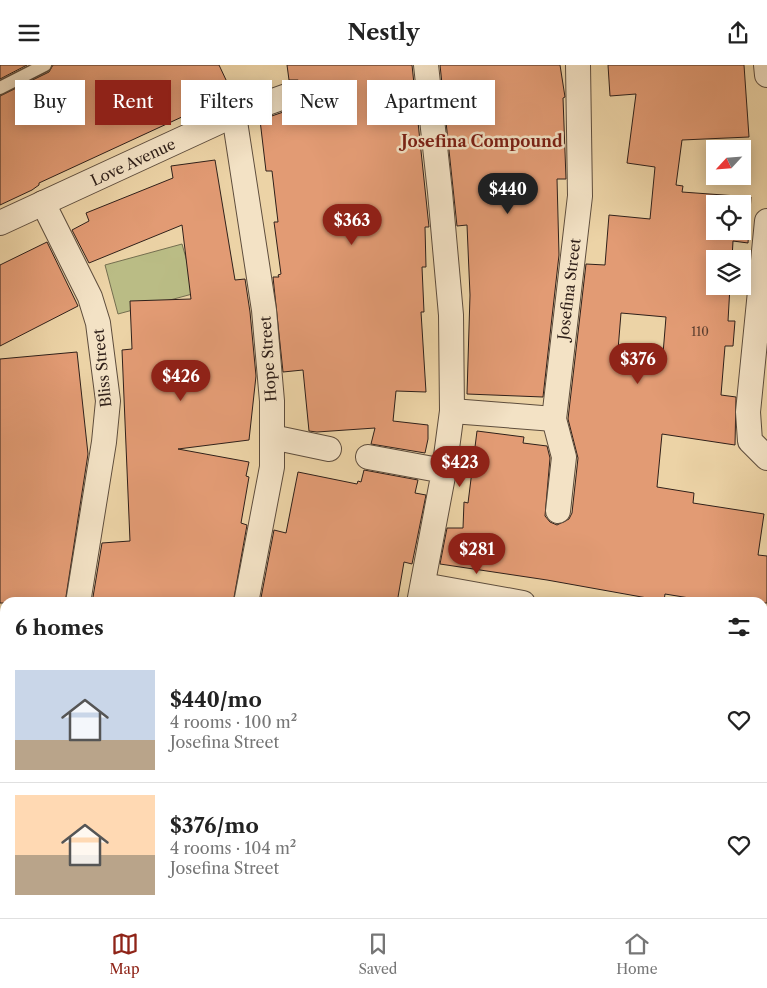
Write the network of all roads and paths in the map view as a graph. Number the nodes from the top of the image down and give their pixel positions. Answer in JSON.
{"nodes":[{"id":1,"x":45,"y":65,"type":"edge"},
{"id":2,"x":426,"y":65,"type":"edge"},
{"id":3,"x":578,"y":65,"type":"edge"},
{"id":4,"x":766,"y":65,"type":"edge"},
{"id":5,"x":767,"y":75,"type":"edge"},
{"id":6,"x":0,"y":88,"type":"edge"},
{"id":7,"x":212,"y":125,"type":"edge"},
{"id":8,"x":236,"y":125,"type":"edge"},
{"id":9,"x":43,"y":203,"type":"junction"},
{"id":10,"x":767,"y":221,"type":"edge"},
{"id":11,"x":0,"y":223,"type":"edge"},
{"id":12,"x":452,"y":411,"type":"junction"},
{"id":13,"x":554,"y":419,"type":"junction"},
{"id":14,"x":272,"y":437,"type":"junction"},
{"id":15,"x":329,"y":449,"type":"dead end"},
{"id":16,"x":368,"y":457,"type":"dead end"},
{"id":17,"x":767,"y":459,"type":"edge"},
{"id":18,"x":444,"y":471,"type":"junction"},
{"id":19,"x":558,"y":511,"type":"dead end"},
{"id":20,"x":421,"y":594,"type":"edge"},
{"id":21,"x":79,"y":597,"type":"edge"},
{"id":22,"x":247,"y":597,"type":"edge"},
{"id":23,"x":455,"y":597,"type":"edge"}],
"edges":[{"from":1,"to":6,"type":"lane"},
{"from":2,"to":12,"type":"street"},
{"from":3,"to":13,"type":"street","name":"Josefina Street"},
{"from":4,"to":5,"type":"street"},
{"from":7,"to":9,"type":"street","name":"Love Avenue"},
{"from":8,"to":14,"type":"street","name":"Hope Street"},
{"from":9,"to":11,"type":"street","name":"Love Avenue"},
{"from":9,"to":21,"type":"street","name":"Bliss Street"},
{"from":10,"to":17,"type":"street"},
{"from":12,"to":13,"type":"street"},
{"from":12,"to":18,"type":"street"},
{"from":13,"to":19,"type":"street","name":"Josefina Street"},
{"from":14,"to":15,"type":"street"},
{"from":14,"to":22,"type":"street","name":"Hope Street"},
{"from":16,"to":18,"type":"street"},
{"from":18,"to":20,"type":"street"},
{"from":20,"to":23,"type":"street"}]}
